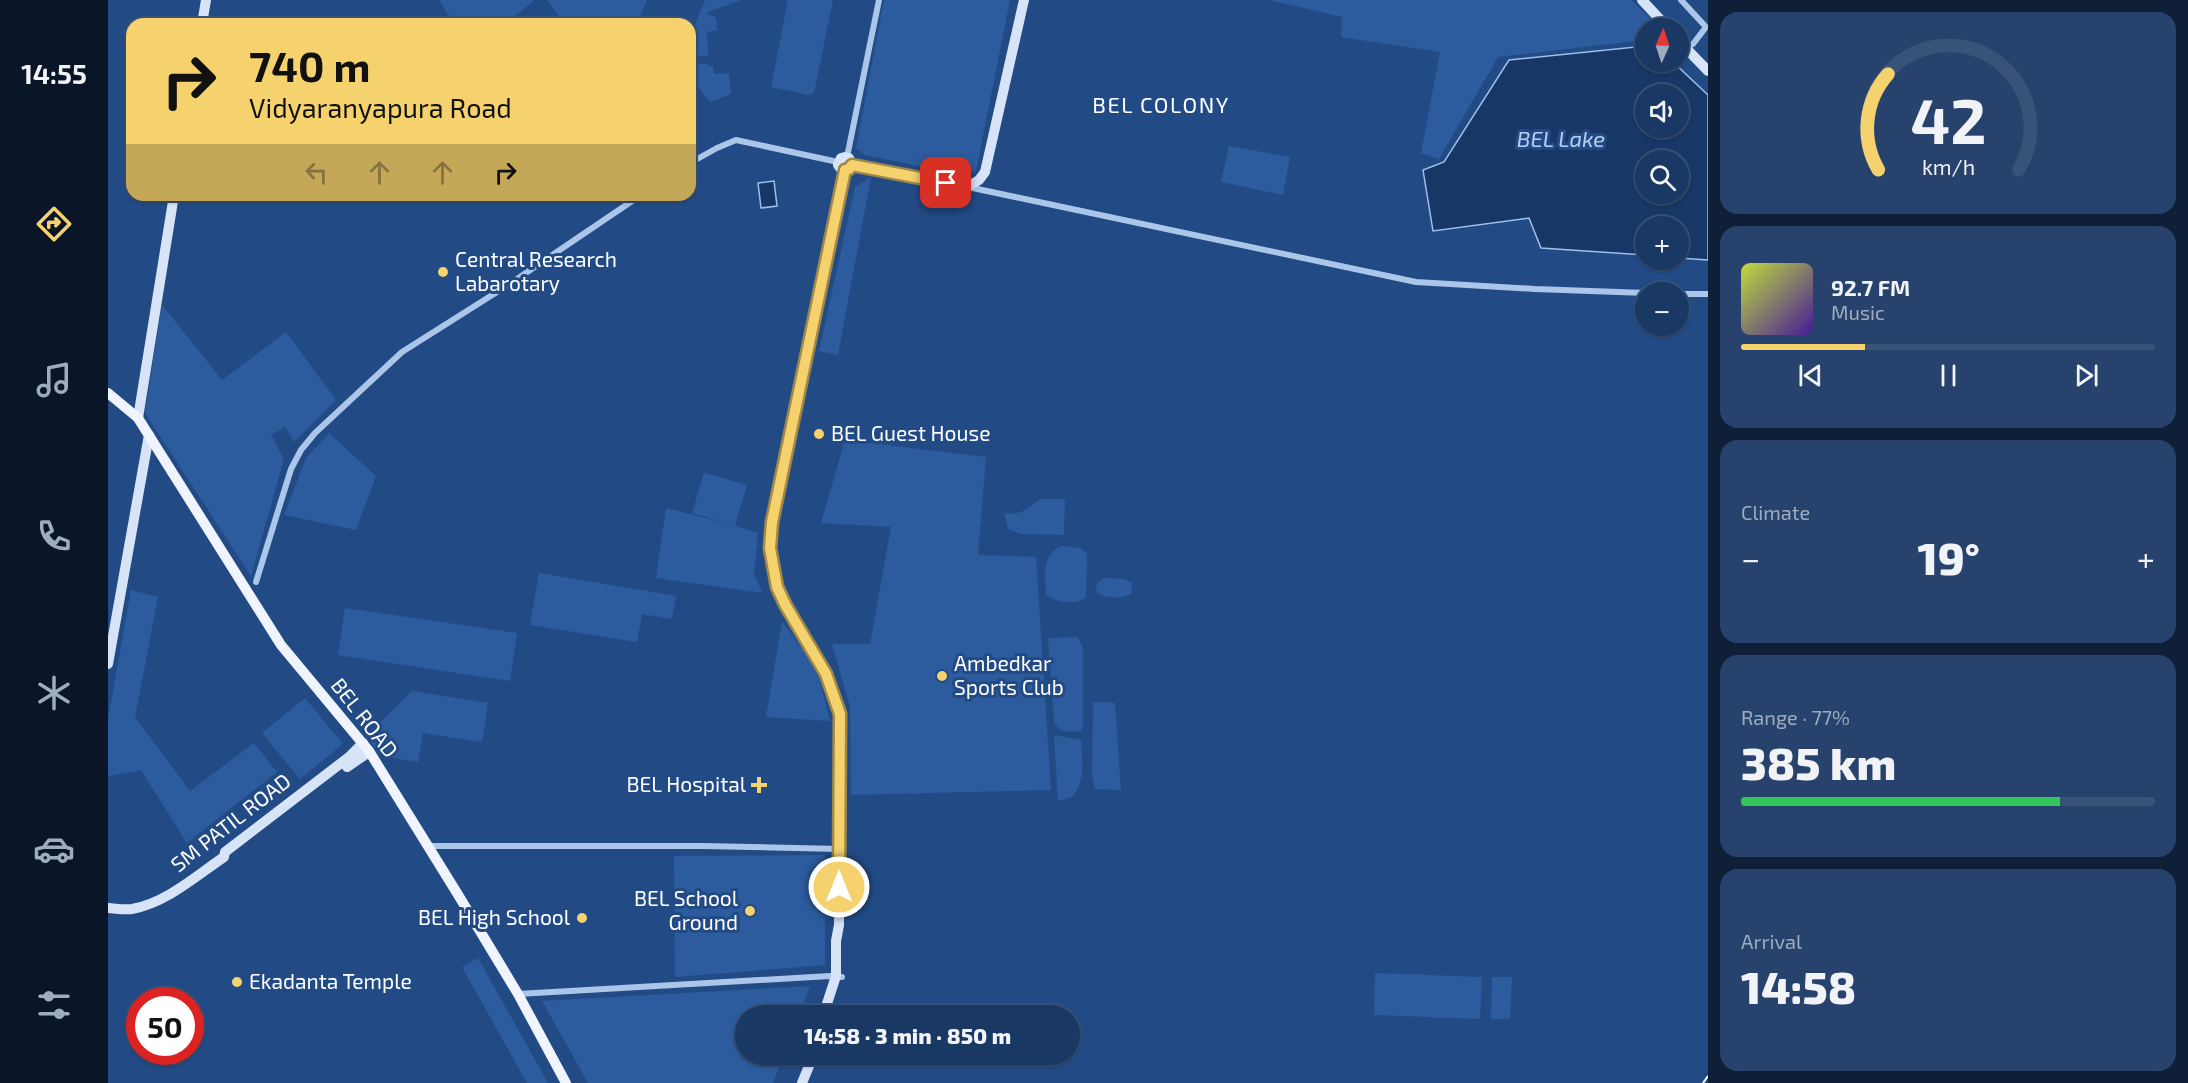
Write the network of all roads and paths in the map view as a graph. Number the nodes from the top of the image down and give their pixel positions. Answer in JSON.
{"nodes":[{"id":1,"x":206,"y":0,"type":"edge"},
{"id":2,"x":879,"y":0,"type":"edge"},
{"id":3,"x":1681,"y":0,"type":"edge"},
{"id":4,"x":1646,"y":2,"type":"edge"},
{"id":5,"x":1022,"y":5,"type":"edge"},
{"id":6,"x":203,"y":18,"type":"edge"},
{"id":7,"x":1660,"y":18,"type":"edge"},
{"id":8,"x":1689,"y":44,"type":"edge"},
{"id":9,"x":1689,"y":51,"type":"edge"},
{"id":10,"x":1708,"y":71,"type":"edge"},
{"id":11,"x":696,"y":160,"type":"edge"},
{"id":12,"x":846,"y":164,"type":"junction"},
{"id":13,"x":967,"y":187,"type":"junction"},
{"id":14,"x":173,"y":201,"type":"edge"},
{"id":15,"x":632,"y":201,"type":"edge"},
{"id":16,"x":1635,"y":293,"type":"edge"},
{"id":17,"x":1689,"y":294,"type":"edge"},
{"id":18,"x":1708,"y":294,"type":"edge"},
{"id":19,"x":108,"y":393,"type":"edge"},
{"id":20,"x":138,"y":418,"type":"junction"},
{"id":21,"x":149,"y":435,"type":"junction"},
{"id":22,"x":256,"y":582,"type":"dead end"},
{"id":23,"x":108,"y":664,"type":"edge"},
{"id":24,"x":366,"y":748,"type":"junction"},
{"id":25,"x":429,"y":846,"type":"junction"},
{"id":26,"x":839,"y":849,"type":"junction"},
{"id":27,"x":224,"y":857,"type":"junction"},
{"id":28,"x":108,"y":908,"type":"edge"},
{"id":29,"x":839,"y":977,"type":"junction"},
{"id":30,"x":518,"y":994,"type":"junction"},
{"id":31,"x":828,"y":1005,"type":"edge"},
{"id":32,"x":833,"y":1005,"type":"edge"},
{"id":33,"x":803,"y":1065,"type":"edge"},
{"id":34,"x":809,"y":1065,"type":"edge"},
{"id":35,"x":566,"y":1083,"type":"edge"},
{"id":36,"x":796,"y":1083,"type":"edge"},
{"id":37,"x":802,"y":1083,"type":"edge"}],
"edges":[{"from":1,"to":6,"type":"main road"},
{"from":2,"to":12,"type":"street"},
{"from":3,"to":8,"type":"street"},
{"from":4,"to":7,"type":"main road"},
{"from":5,"to":13,"type":"main road"},
{"from":9,"to":10,"type":"main road"},
{"from":11,"to":12,"type":"street"},
{"from":12,"to":13,"type":"main road"},
{"from":12,"to":26,"type":"main road"},
{"from":13,"to":16,"type":"street"},
{"from":14,"to":20,"type":"main road"},
{"from":15,"to":22,"type":"street"},
{"from":17,"to":18,"type":"street"},
{"from":19,"to":20,"type":"main road","name":"BEL ROAD"},
{"from":20,"to":21,"type":"main road","name":"BEL ROAD"},
{"from":21,"to":23,"type":"main road"},
{"from":21,"to":24,"type":"main road","name":"BEL ROAD"},
{"from":24,"to":25,"type":"main road","name":"BEL ROAD"},
{"from":24,"to":27,"type":"main road","name":"SM PATIL ROAD"},
{"from":24,"to":27,"type":"main road","name":"SM PATIL ROAD"},
{"from":25,"to":26,"type":"street"},
{"from":25,"to":30,"type":"main road","name":"BEL ROAD"},
{"from":26,"to":29,"type":"main road"},
{"from":27,"to":28,"type":"main road","name":"SM PATIL ROAD"},
{"from":29,"to":30,"type":"street"},
{"from":29,"to":31,"type":"main road"},
{"from":29,"to":32,"type":"main road"},
{"from":30,"to":35,"type":"main road","name":"BEL ROAD"},
{"from":33,"to":36,"type":"main road"},
{"from":34,"to":37,"type":"main road"}]}
